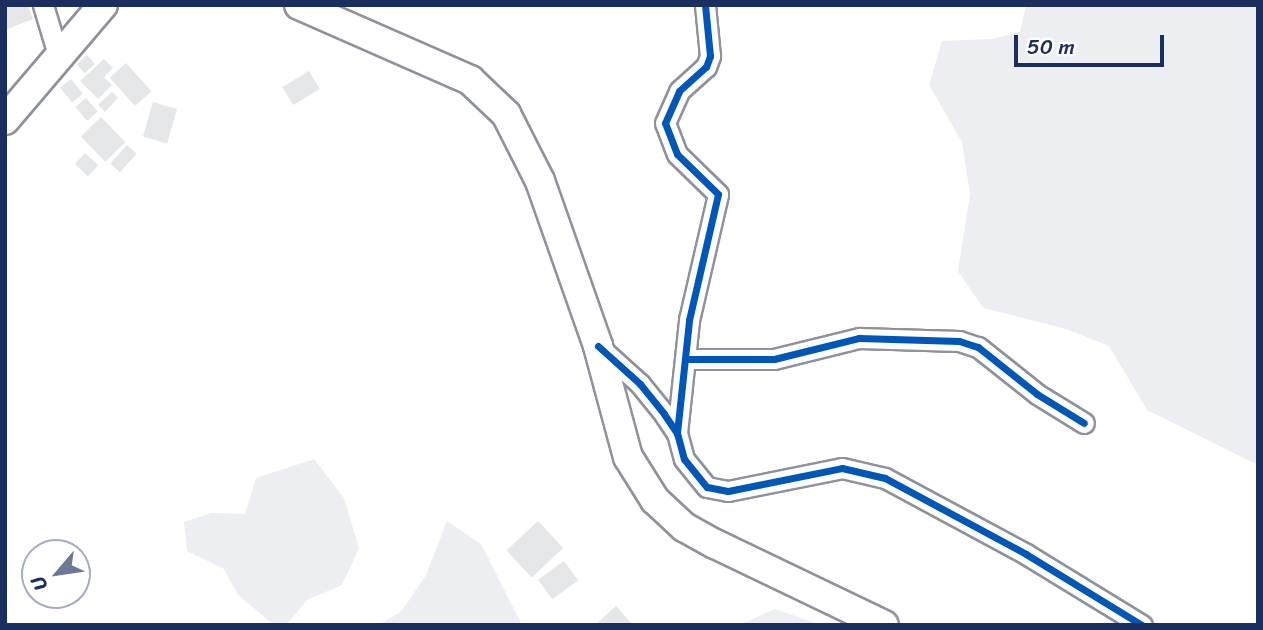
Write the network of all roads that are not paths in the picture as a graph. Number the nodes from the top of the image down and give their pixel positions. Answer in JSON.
{"nodes":[{"id":1,"x":43,"y":5,"type":"edge"},
{"id":2,"x":103,"y":5,"type":"edge"},
{"id":3,"x":299,"y":5,"type":"edge"},
{"id":4,"x":705,"y":5,"type":"edge"},
{"id":5,"x":59,"y":58,"type":"junction"},
{"id":6,"x":5,"y":120,"type":"edge"},
{"id":7,"x":598,"y":346,"type":"junction"},
{"id":8,"x":687,"y":359,"type":"junction"},
{"id":9,"x":1084,"y":424,"type":"dead end"},
{"id":10,"x":677,"y":433,"type":"junction"},
{"id":11,"x":884,"y":625,"type":"edge"},
{"id":12,"x":1142,"y":625,"type":"edge"}],
"edges":[{"from":1,"to":5,"type":"street"},
{"from":2,"to":5,"type":"main road"},
{"from":3,"to":7,"type":"main road"},
{"from":4,"to":8,"type":"street"},
{"from":5,"to":6,"type":"main road"},
{"from":7,"to":10,"type":"street"},
{"from":7,"to":11,"type":"main road"},
{"from":8,"to":9,"type":"street"},
{"from":8,"to":10,"type":"street"},
{"from":10,"to":12,"type":"street"}]}
